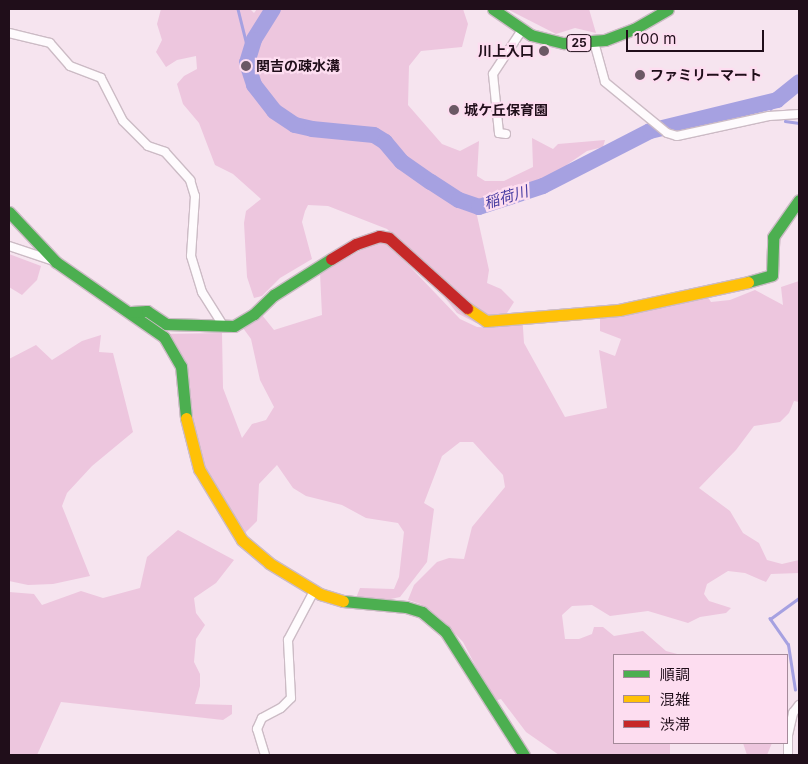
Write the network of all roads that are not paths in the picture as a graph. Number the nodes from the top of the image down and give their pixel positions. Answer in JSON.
{"nodes":[{"id":1,"x":492,"y":9,"type":"edge"},
{"id":2,"x":668,"y":9,"type":"edge"},
{"id":3,"x":522,"y":30,"type":"junction"},
{"id":4,"x":9,"y":33,"type":"edge"},
{"id":5,"x":594,"y":42,"type":"junction"},
{"id":6,"x":799,"y":114,"type":"edge"},
{"id":7,"x":506,"y":134,"type":"dead end"},
{"id":8,"x":799,"y":200,"type":"edge"},
{"id":9,"x":9,"y":212,"type":"edge"},
{"id":10,"x":9,"y":246,"type":"edge"},
{"id":11,"x":56,"y":262,"type":"junction"},
{"id":12,"x":131,"y":312,"type":"junction"},
{"id":13,"x":224,"y":327,"type":"junction"},
{"id":14,"x":314,"y":591,"type":"junction"},
{"id":15,"x":799,"y":705,"type":"edge"},
{"id":16,"x":265,"y":755,"type":"edge"},
{"id":17,"x":524,"y":755,"type":"edge"},
{"id":18,"x":788,"y":755,"type":"edge"}],
"edges":[{"from":1,"to":3,"type":"street","number":"25"},
{"from":2,"to":5,"type":"street","number":"25"},
{"from":3,"to":5,"type":"street","number":"25"},
{"from":3,"to":7,"type":"street"},
{"from":4,"to":13,"type":"street"},
{"from":5,"to":6,"type":"street"},
{"from":8,"to":13,"type":"street"},
{"from":9,"to":11,"type":"street"},
{"from":10,"to":11,"type":"street"},
{"from":11,"to":12,"type":"street"},
{"from":12,"to":13,"type":"street"},
{"from":12,"to":14,"type":"street"},
{"from":14,"to":16,"type":"street"},
{"from":14,"to":17,"type":"street"},
{"from":15,"to":18,"type":"street"}]}
